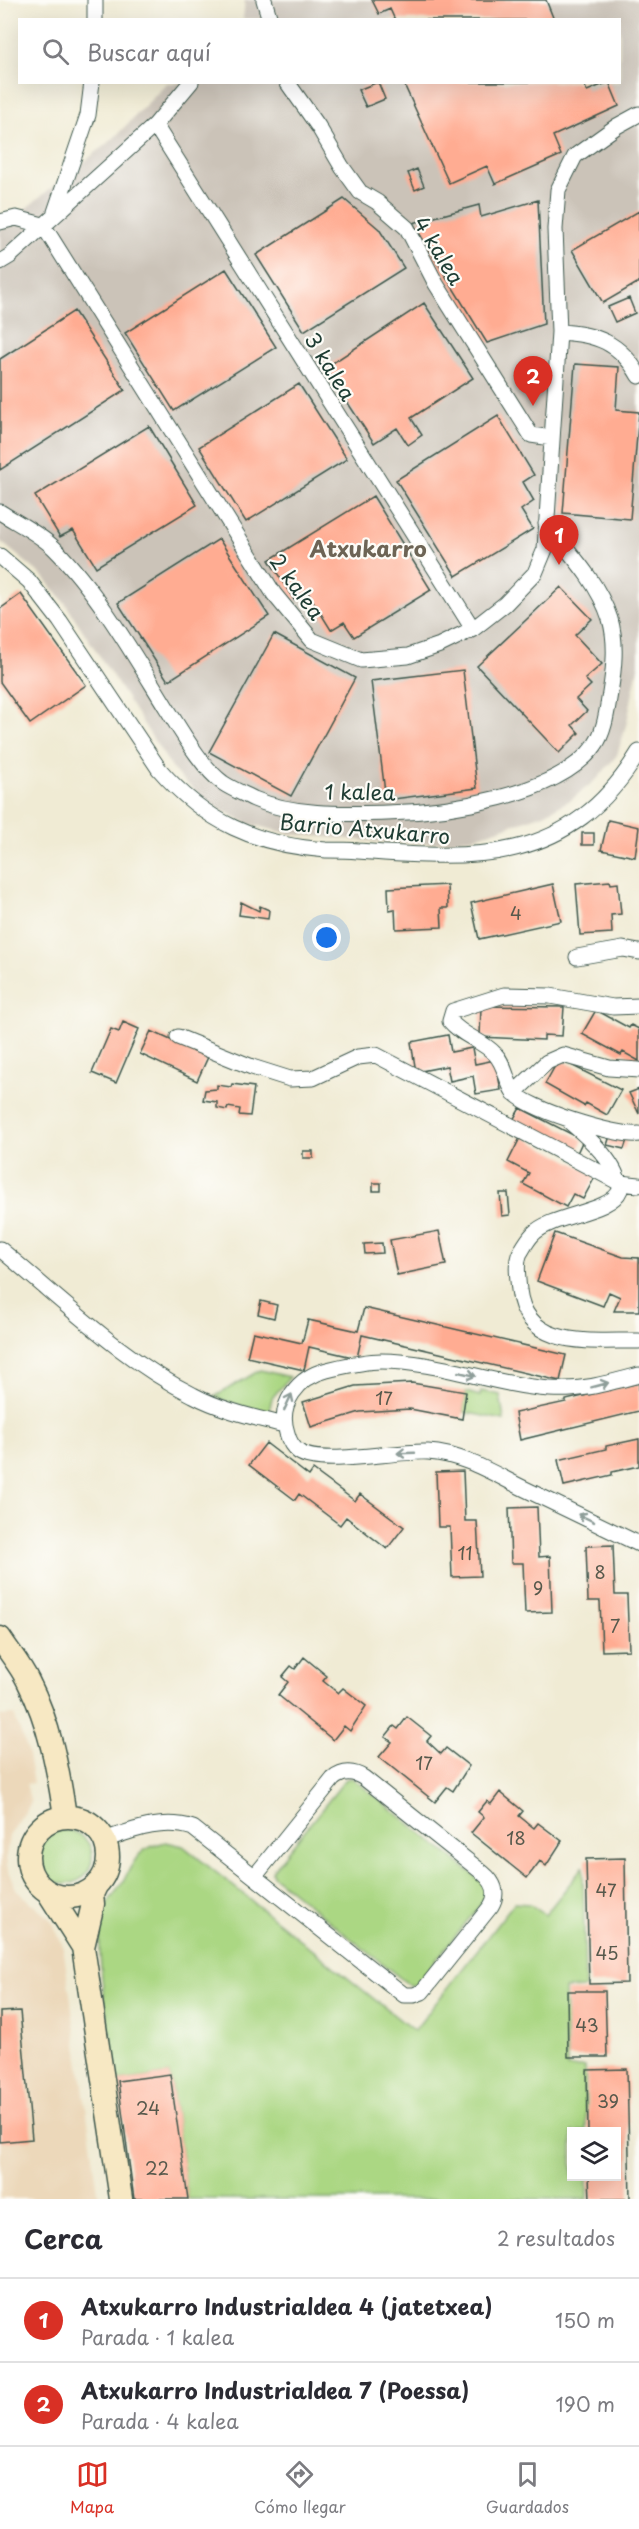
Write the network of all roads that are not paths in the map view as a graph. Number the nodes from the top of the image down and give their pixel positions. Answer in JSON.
{"nodes":[{"id":1,"x":95,"y":0,"type":"edge"},
{"id":2,"x":264,"y":0,"type":"edge"},
{"id":3,"x":95,"y":18,"type":"edge"},
{"id":4,"x":269,"y":18,"type":"edge"},
{"id":5,"x":92,"y":84,"type":"edge"},
{"id":6,"x":189,"y":84,"type":"edge"},
{"id":7,"x":288,"y":84,"type":"edge"},
{"id":8,"x":639,"y":114,"type":"edge"},
{"id":9,"x":155,"y":125,"type":"junction"},
{"id":10,"x":49,"y":220,"type":"junction"},
{"id":11,"x":0,"y":222,"type":"edge"},
{"id":12,"x":0,"y":262,"type":"edge"},
{"id":13,"x":559,"y":332,"type":"junction"},
{"id":14,"x":639,"y":376,"type":"edge"},
{"id":15,"x":552,"y":438,"type":"junction"},
{"id":16,"x":0,"y":513,"type":"edge"},
{"id":17,"x":546,"y":524,"type":"junction"},
{"id":18,"x":0,"y":556,"type":"edge"},
{"id":19,"x":473,"y":629,"type":"junction"},
{"id":20,"x":639,"y":752,"type":"edge"},
{"id":21,"x":639,"y":952,"type":"edge"},
{"id":22,"x":578,"y":957,"type":"dead end"},
{"id":23,"x":639,"y":1006,"type":"edge"},
{"id":24,"x":178,"y":1037,"type":"dead end"},
{"id":25,"x":639,"y":1070,"type":"edge"},
{"id":26,"x":514,"y":1093,"type":"junction"},
{"id":27,"x":567,"y":1119,"type":"junction"},
{"id":28,"x":639,"y":1134,"type":"edge"},
{"id":29,"x":620,"y":1183,"type":"junction"},
{"id":30,"x":639,"y":1185,"type":"edge"},
{"id":31,"x":0,"y":1249,"type":"edge"},
{"id":32,"x":639,"y":1341,"type":"edge"},
{"id":33,"x":639,"y":1375,"type":"edge"},
{"id":34,"x":284,"y":1425,"type":"junction"},
{"id":35,"x":639,"y":1544,"type":"edge"},
{"id":36,"x":0,"y":1638,"type":"edge"},
{"id":37,"x":65,"y":1816,"type":"junction"},
{"id":38,"x":104,"y":1840,"type":"junction"},
{"id":39,"x":255,"y":1876,"type":"junction"},
{"id":40,"x":97,"y":1884,"type":"junction"},
{"id":41,"x":48,"y":1892,"type":"junction"},
{"id":42,"x":83,"y":1947,"type":"junction"},
{"id":43,"x":121,"y":2199,"type":"edge"}],
"edges":[{"from":1,"to":3,"type":"street"},
{"from":2,"to":4,"type":"street"},
{"from":5,"to":10,"type":"street"},
{"from":6,"to":9,"type":"street"},
{"from":7,"to":15,"type":"street","name":"4 kalea"},
{"from":8,"to":13,"type":"street","name":"2 kalea"},
{"from":9,"to":10,"type":"street"},
{"from":9,"to":19,"type":"street","name":"3 kalea"},
{"from":10,"to":11,"type":"street"},
{"from":10,"to":12,"type":"street"},
{"from":10,"to":19,"type":"street","name":"2 kalea"},
{"from":13,"to":14,"type":"street"},
{"from":13,"to":15,"type":"street","name":"2 kalea"},
{"from":15,"to":17,"type":"street","name":"2 kalea"},
{"from":16,"to":17,"type":"street","name":"1 kalea"},
{"from":17,"to":19,"type":"street","name":"2 kalea"},
{"from":18,"to":20,"type":"street","name":"Barrio Atxukarro"},
{"from":21,"to":22,"type":"street"},
{"from":23,"to":26,"type":"street"},
{"from":24,"to":29,"type":"street"},
{"from":25,"to":26,"type":"street"},
{"from":26,"to":27,"type":"street"},
{"from":27,"to":28,"type":"street"},
{"from":27,"to":29,"type":"street"},
{"from":29,"to":30,"type":"street"},
{"from":29,"to":32,"type":"street"},
{"from":31,"to":34,"type":"street"},
{"from":34,"to":33,"type":"street","one_way":true},
{"from":35,"to":34,"type":"street","one_way":true},
{"from":36,"to":37,"type":"street"},
{"from":37,"to":38,"type":"street"},
{"from":37,"to":41,"type":"street"},
{"from":38,"to":39,"type":"street"},
{"from":38,"to":40,"type":"street"},
{"from":39,"to":39,"type":"street"},
{"from":40,"to":41,"type":"street"},
{"from":40,"to":42,"type":"street"},
{"from":41,"to":42,"type":"street"},
{"from":42,"to":43,"type":"street"}]}
